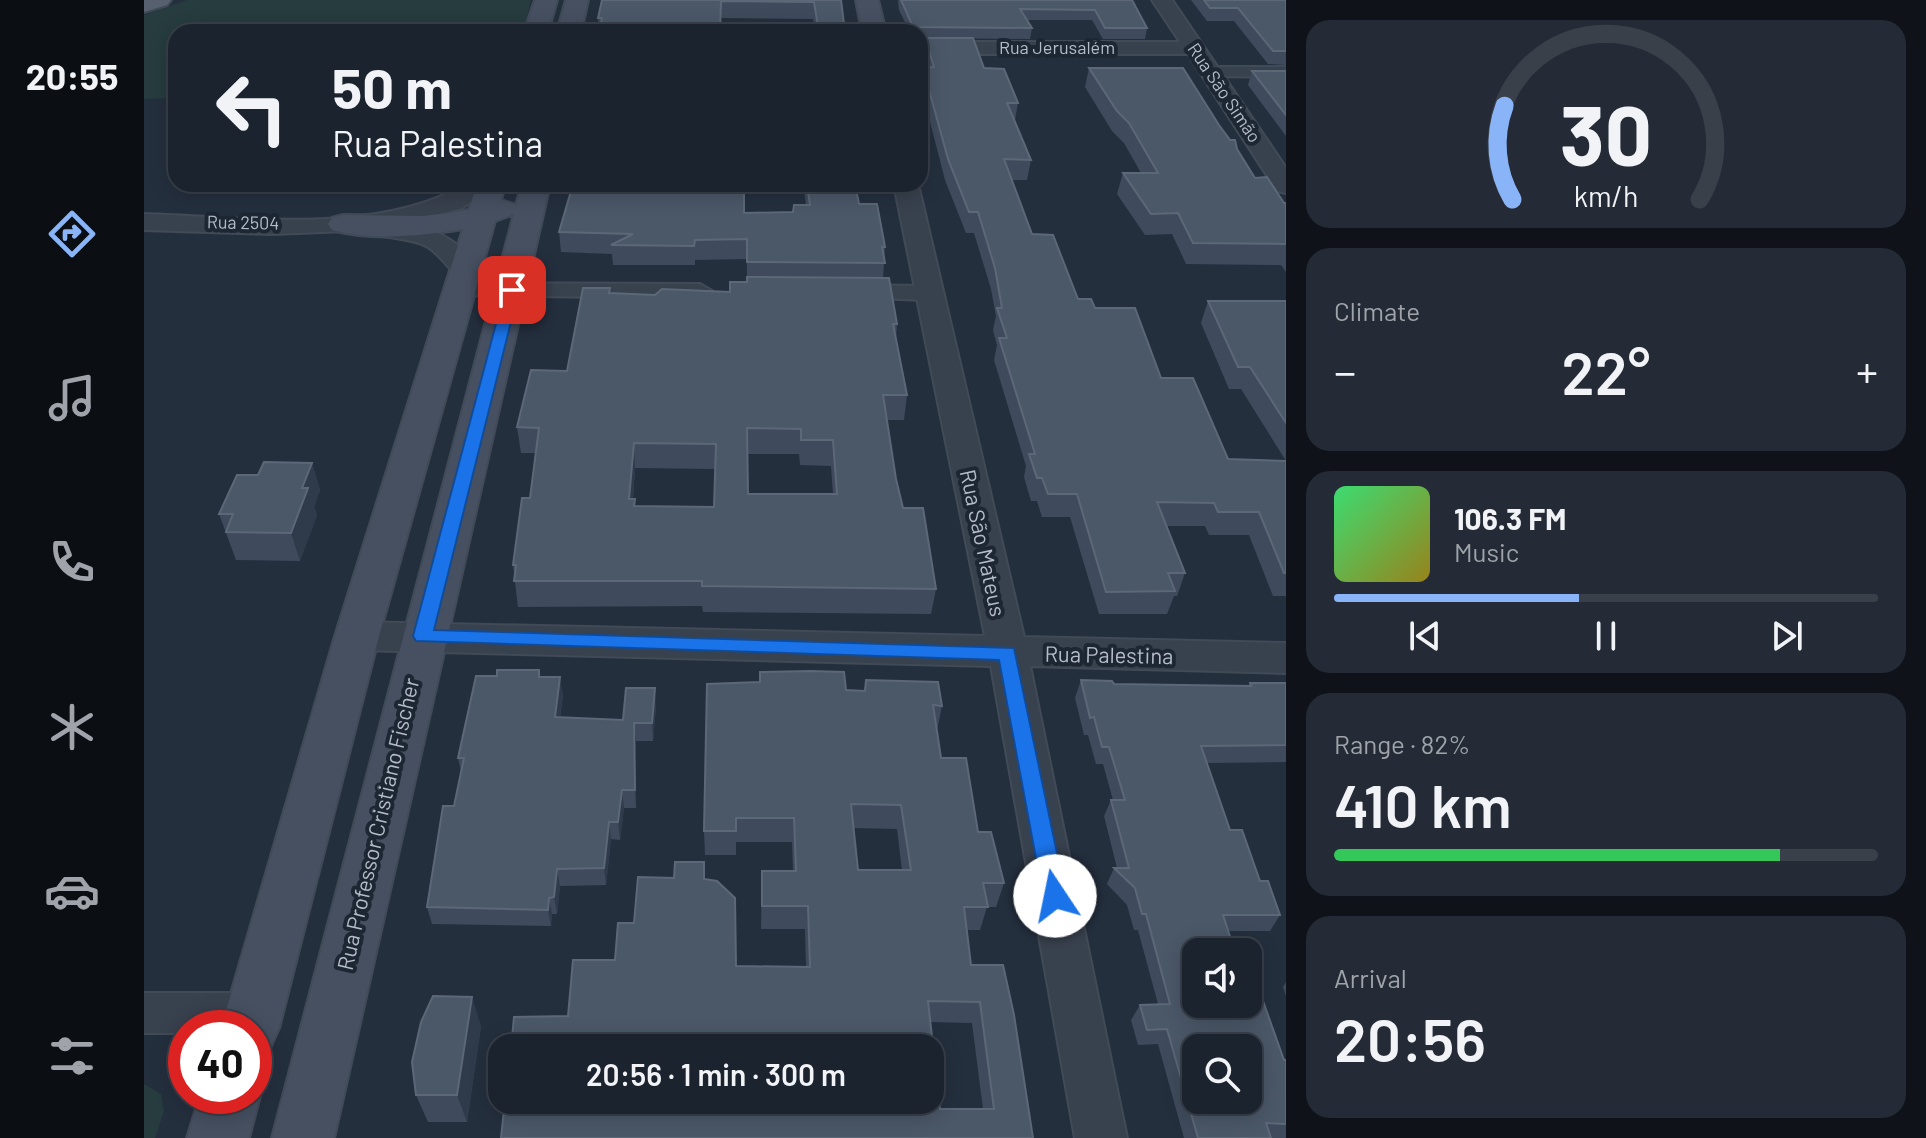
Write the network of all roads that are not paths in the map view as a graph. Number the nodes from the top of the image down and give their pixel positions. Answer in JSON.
{"nodes":[{"id":1,"x":159,"y":0,"type":"edge"},
{"id":2,"x":546,"y":0,"type":"edge"},
{"id":3,"x":577,"y":0,"type":"edge"},
{"id":4,"x":867,"y":0,"type":"edge"},
{"id":5,"x":1162,"y":0,"type":"edge"},
{"id":6,"x":144,"y":5,"type":"edge"},
{"id":7,"x":538,"y":24,"type":"edge"},
{"id":8,"x":571,"y":24,"type":"edge"},
{"id":9,"x":872,"y":24,"type":"edge"},
{"id":10,"x":928,"y":48,"type":"edge"},
{"id":11,"x":1194,"y":48,"type":"junction"},
{"id":12,"x":1210,"y":72,"type":"junction"},
{"id":13,"x":1286,"y":72,"type":"edge"},
{"id":14,"x":1286,"y":186,"type":"edge"},
{"id":15,"x":526,"y":192,"type":"edge"},
{"id":16,"x":533,"y":192,"type":"edge"},
{"id":17,"x":908,"y":192,"type":"edge"},
{"id":18,"x":485,"y":195,"type":"edge"},
{"id":19,"x":144,"y":222,"type":"edge"},
{"id":20,"x":343,"y":224,"type":"junction"},
{"id":21,"x":464,"y":281,"type":"junction"},
{"id":22,"x":512,"y":290,"type":"junction"},
{"id":23,"x":728,"y":291,"type":"edge"},
{"id":24,"x":836,"y":292,"type":"edge"},
{"id":25,"x":928,"y":293,"type":"junction"},
{"id":26,"x":357,"y":636,"type":"junction"},
{"id":27,"x":423,"y":636,"type":"junction"},
{"id":28,"x":1008,"y":653,"type":"junction"},
{"id":29,"x":1286,"y":658,"type":"edge"},
{"id":30,"x":255,"y":1010,"type":"edge"},
{"id":31,"x":144,"y":1013,"type":"edge"},
{"id":32,"x":168,"y":1015,"type":"edge"},
{"id":33,"x":225,"y":1114,"type":"edge"},
{"id":34,"x":218,"y":1138,"type":"edge"},
{"id":35,"x":303,"y":1138,"type":"edge"},
{"id":36,"x":1101,"y":1138,"type":"edge"}],
"edges":[{"from":1,"to":6,"type":"main road"},
{"from":2,"to":7,"type":"main road"},
{"from":3,"to":8,"type":"main road"},
{"from":4,"to":9,"type":"main road"},
{"from":5,"to":11,"type":"street","name":"Rua São Simão"},
{"from":10,"to":11,"type":"street","name":"Rua Jerusalém"},
{"from":11,"to":12,"type":"street","name":"Rua São Simão"},
{"from":12,"to":13,"type":"street"},
{"from":12,"to":14,"type":"street","name":"Rua São Simão"},
{"from":15,"to":18,"type":"main road"},
{"from":16,"to":22,"type":"main road","name":"Rua Professor Cristiano Fischer"},
{"from":17,"to":25,"type":"street","name":"Rua São Mateus"},
{"from":18,"to":20,"type":"main road"},
{"from":18,"to":21,"type":"main road"},
{"from":19,"to":20,"type":"street","name":"Rua 2504"},
{"from":20,"to":21,"type":"street","name":"Rua 2504"},
{"from":21,"to":22,"type":"street"},
{"from":21,"to":26,"type":"main road"},
{"from":22,"to":23,"type":"street"},
{"from":22,"to":27,"type":"main road","name":"Rua Professor Cristiano Fischer"},
{"from":24,"to":25,"type":"street"},
{"from":25,"to":28,"type":"street","name":"Rua São Mateus"},
{"from":26,"to":27,"type":"street","name":"Rua Palestina"},
{"from":26,"to":30,"type":"main road"},
{"from":27,"to":28,"type":"street","name":"Rua Palestina"},
{"from":27,"to":35,"type":"main road","name":"Rua Professor Cristiano Fischer"},
{"from":28,"to":29,"type":"street","name":"Rua Palestina"},
{"from":28,"to":36,"type":"street","name":"Rua São Mateus"},
{"from":31,"to":32,"type":"street"},
{"from":33,"to":34,"type":"main road"}]}
